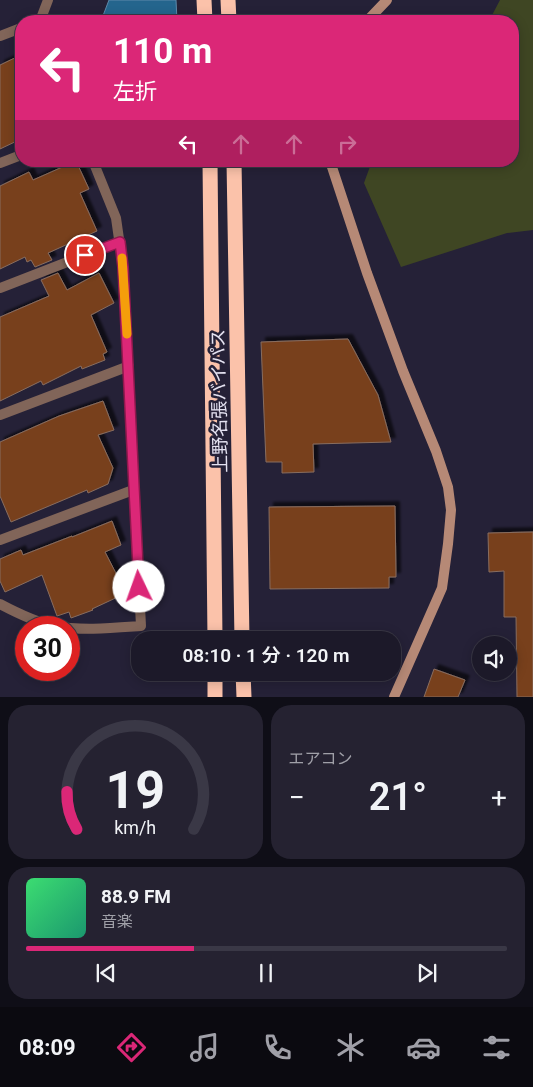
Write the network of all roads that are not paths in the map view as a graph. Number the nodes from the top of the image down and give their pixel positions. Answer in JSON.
{"nodes":[{"id":1,"x":48,"y":0,"type":"edge"},
{"id":2,"x":204,"y":0,"type":"edge"},
{"id":3,"x":228,"y":0,"type":"edge"},
{"id":4,"x":387,"y":0,"type":"edge"},
{"id":5,"x":42,"y":15,"type":"edge"},
{"id":6,"x":205,"y":15,"type":"edge"},
{"id":7,"x":229,"y":15,"type":"edge"},
{"id":8,"x":373,"y":15,"type":"edge"},
{"id":9,"x":15,"y":30,"type":"edge"},
{"id":10,"x":0,"y":36,"type":"edge"},
{"id":11,"x":15,"y":157,"type":"edge"},
{"id":12,"x":0,"y":163,"type":"edge"},
{"id":13,"x":95,"y":167,"type":"edge"},
{"id":14,"x":210,"y":167,"type":"edge"},
{"id":15,"x":234,"y":167,"type":"edge"},
{"id":16,"x":332,"y":167,"type":"edge"},
{"id":17,"x":120,"y":242,"type":"junction"},
{"id":18,"x":0,"y":288,"type":"edge"},
{"id":19,"x":129,"y":366,"type":"junction"},
{"id":20,"x":0,"y":416,"type":"edge"},
{"id":21,"x":133,"y":490,"type":"junction"},
{"id":22,"x":0,"y":540,"type":"edge"},
{"id":23,"x":0,"y":604,"type":"edge"},
{"id":24,"x":215,"y":631,"type":"edge"},
{"id":25,"x":242,"y":631,"type":"edge"},
{"id":26,"x":215,"y":681,"type":"edge"},
{"id":27,"x":243,"y":681,"type":"edge"},
{"id":28,"x":215,"y":697,"type":"edge"},
{"id":29,"x":244,"y":697,"type":"edge"},
{"id":30,"x":394,"y":697,"type":"edge"}],
"edges":[{"from":1,"to":5,"type":"street"},
{"from":2,"to":6,"type":"highway"},
{"from":3,"to":7,"type":"highway"},
{"from":4,"to":8,"type":"street"},
{"from":9,"to":10,"type":"street"},
{"from":11,"to":12,"type":"street"},
{"from":13,"to":17,"type":"street"},
{"from":14,"to":24,"type":"highway","name":"上野名張バイパス"},
{"from":15,"to":25,"type":"highway","name":"上野名張バイパス"},
{"from":16,"to":30,"type":"street"},
{"from":17,"to":18,"type":"street"},
{"from":17,"to":19,"type":"street"},
{"from":19,"to":20,"type":"street"},
{"from":19,"to":21,"type":"street"},
{"from":21,"to":22,"type":"street"},
{"from":21,"to":23,"type":"street"},
{"from":26,"to":28,"type":"highway"},
{"from":27,"to":29,"type":"highway"}]}
